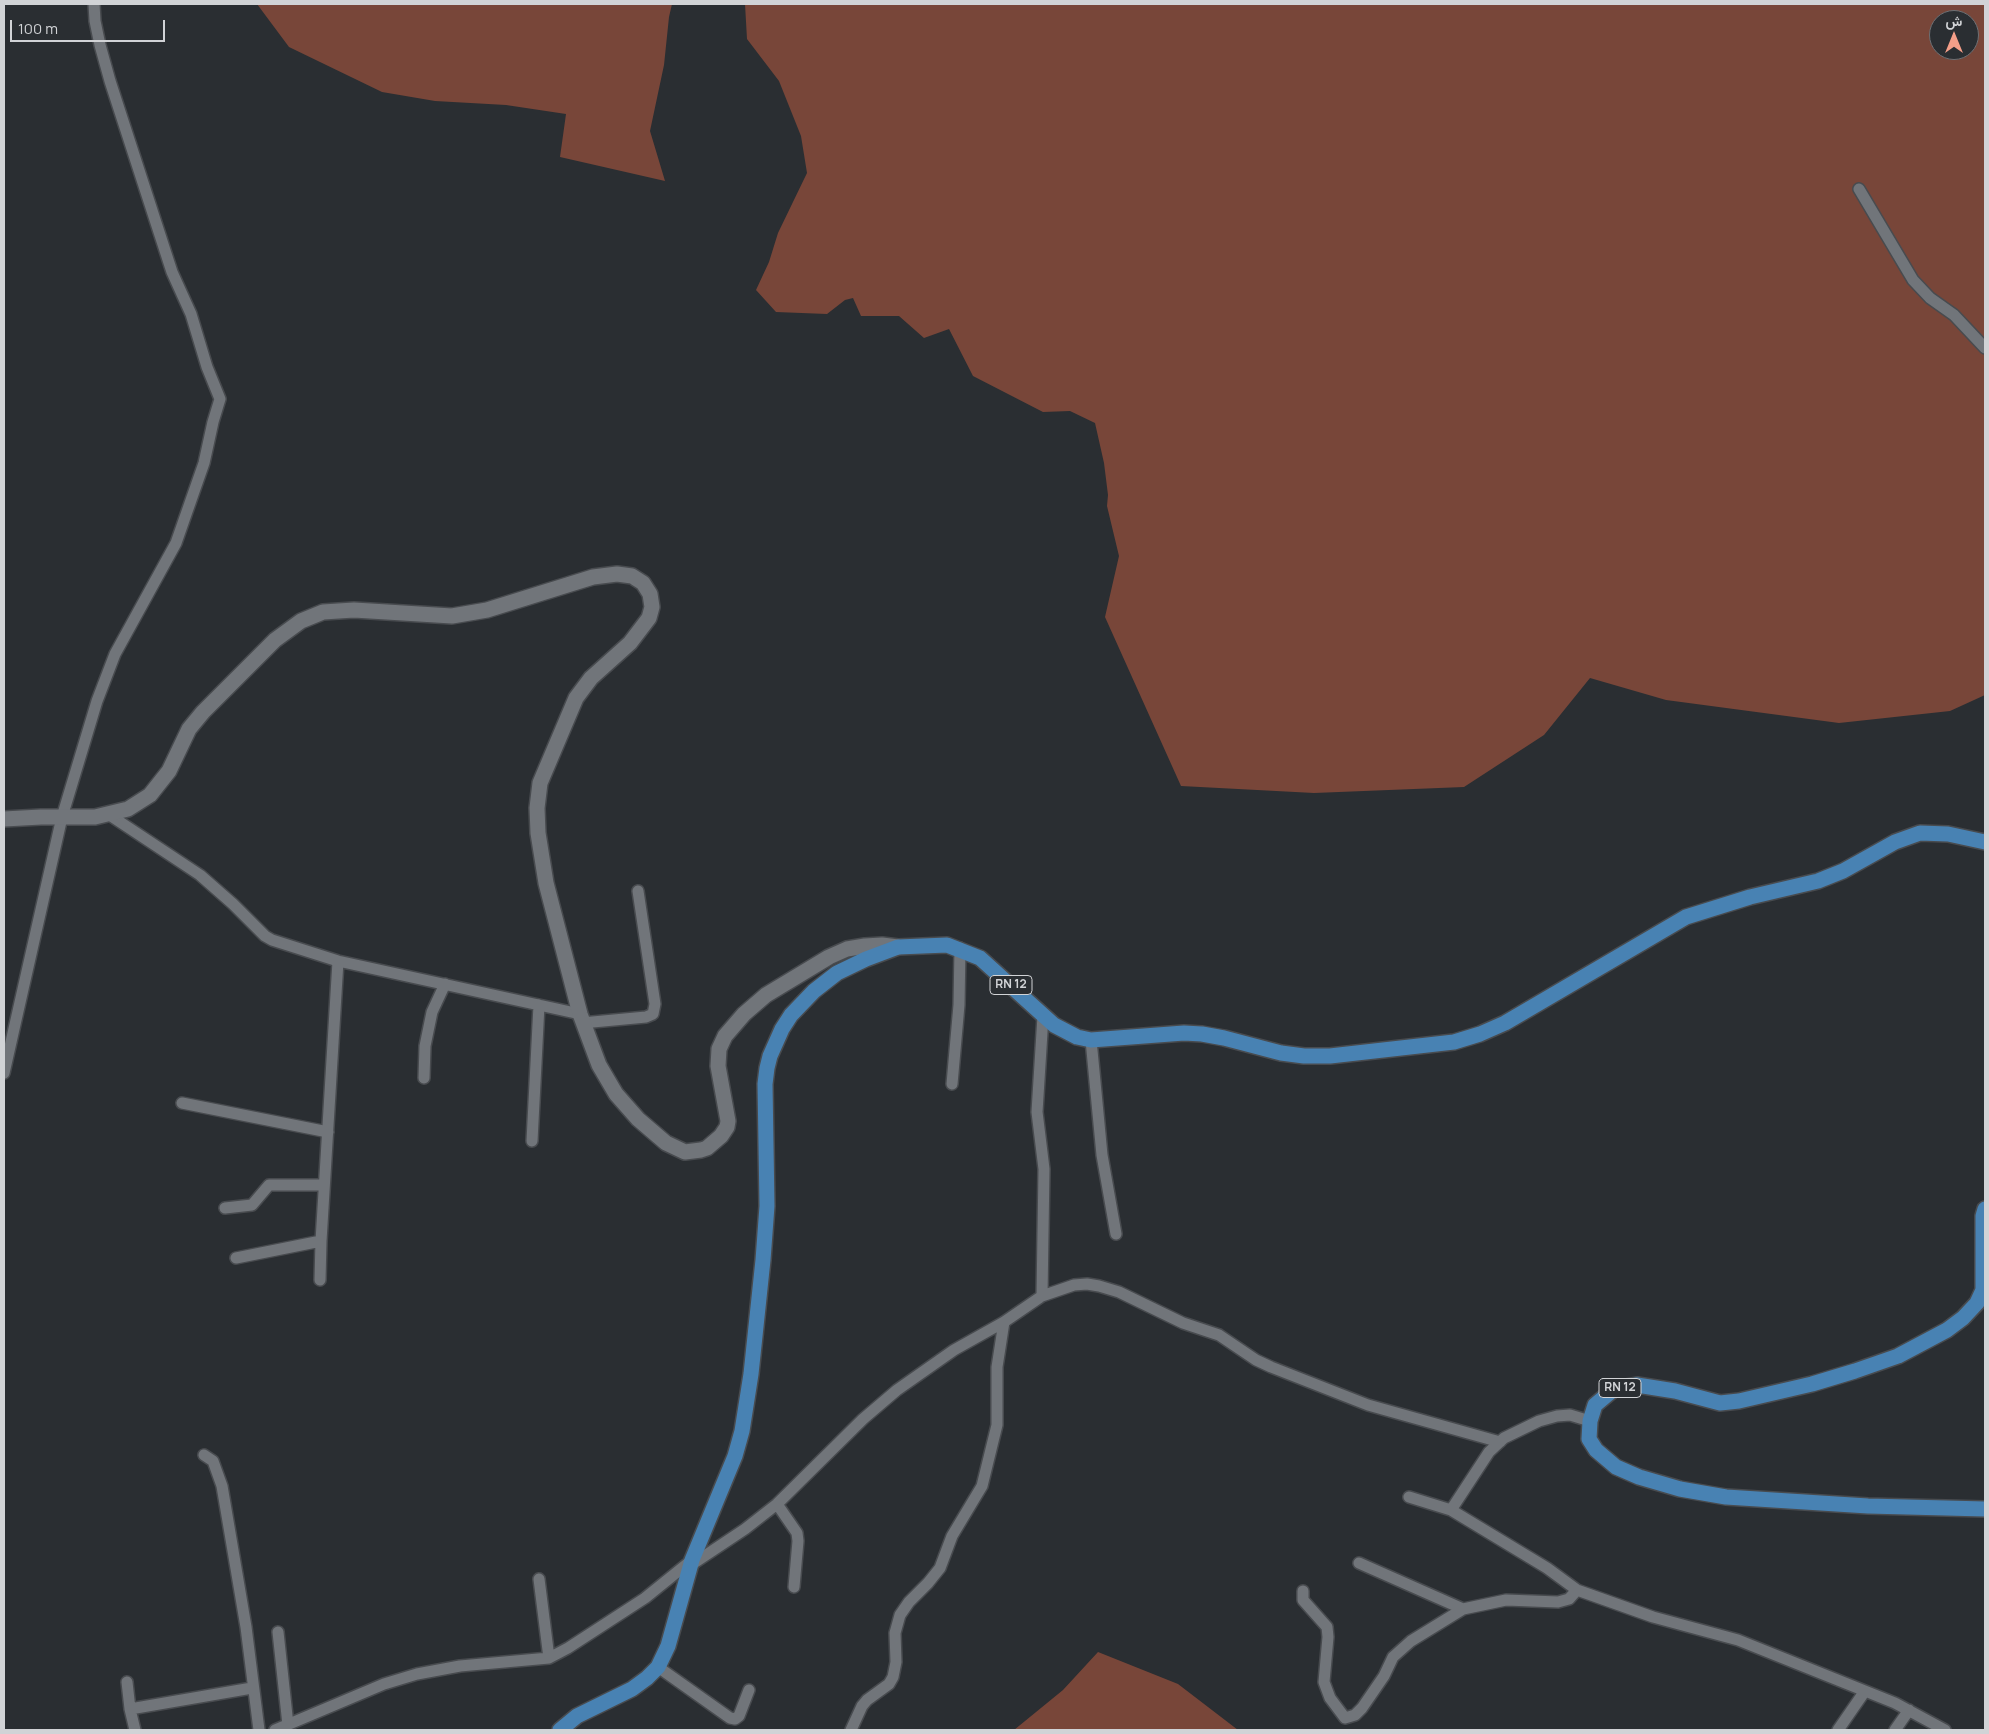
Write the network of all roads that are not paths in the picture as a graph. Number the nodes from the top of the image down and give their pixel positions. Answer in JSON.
{"nodes":[{"id":1,"x":94,"y":4,"type":"edge"},
{"id":2,"x":1859,"y":189,"type":"dead end"},
{"id":3,"x":1985,"y":348,"type":"edge"},
{"id":4,"x":108,"y":814,"type":"junction"},
{"id":5,"x":62,"y":817,"type":"junction"},
{"id":6,"x":4,"y":819,"type":"edge"},
{"id":7,"x":1985,"y":842,"type":"edge"},
{"id":8,"x":638,"y":891,"type":"dead end"},
{"id":9,"x":898,"y":947,"type":"junction"},
{"id":10,"x":960,"y":948,"type":"junction"},
{"id":11,"x":338,"y":960,"type":"junction"},
{"id":12,"x":445,"y":984,"type":"junction"},
{"id":13,"x":538,"y":1005,"type":"junction"},
{"id":14,"x":1043,"y":1016,"type":"junction"},
{"id":15,"x":581,"y":1019,"type":"junction"},
{"id":16,"x":1091,"y":1040,"type":"junction"},
{"id":17,"x":4,"y":1073,"type":"edge"},
{"id":18,"x":424,"y":1078,"type":"dead end"},
{"id":19,"x":952,"y":1084,"type":"dead end"},
{"id":20,"x":182,"y":1104,"type":"dead end"},
{"id":21,"x":328,"y":1132,"type":"junction"},
{"id":22,"x":532,"y":1141,"type":"dead end"},
{"id":23,"x":324,"y":1185,"type":"junction"},
{"id":24,"x":225,"y":1208,"type":"dead end"},
{"id":25,"x":1985,"y":1209,"type":"edge"},
{"id":26,"x":1116,"y":1234,"type":"dead end"},
{"id":27,"x":321,"y":1241,"type":"junction"},
{"id":28,"x":236,"y":1258,"type":"dead end"},
{"id":29,"x":320,"y":1280,"type":"dead end"},
{"id":30,"x":1042,"y":1296,"type":"junction"},
{"id":31,"x":1004,"y":1322,"type":"junction"},
{"id":32,"x":1590,"y":1421,"type":"junction"},
{"id":33,"x":1500,"y":1442,"type":"junction"},
{"id":34,"x":204,"y":1455,"type":"dead end"},
{"id":35,"x":1409,"y":1496,"type":"dead end"},
{"id":36,"x":777,"y":1504,"type":"junction"},
{"id":37,"x":1985,"y":1509,"type":"edge"},
{"id":38,"x":1451,"y":1510,"type":"junction"},
{"id":39,"x":691,"y":1563,"type":"junction"},
{"id":40,"x":1359,"y":1563,"type":"dead end"},
{"id":41,"x":538,"y":1578,"type":"dead end"},
{"id":42,"x":794,"y":1587,"type":"dead end"},
{"id":43,"x":1577,"y":1590,"type":"junction"},
{"id":44,"x":1303,"y":1591,"type":"dead end"},
{"id":45,"x":1463,"y":1609,"type":"junction"},
{"id":46,"x":278,"y":1632,"type":"dead end"},
{"id":47,"x":549,"y":1658,"type":"junction"},
{"id":48,"x":658,"y":1666,"type":"junction"},
{"id":49,"x":127,"y":1682,"type":"dead end"},
{"id":50,"x":252,"y":1688,"type":"junction"},
{"id":51,"x":749,"y":1690,"type":"dead end"},
{"id":52,"x":1864,"y":1691,"type":"junction"},
{"id":53,"x":130,"y":1708,"type":"junction"},
{"id":54,"x":1909,"y":1710,"type":"junction"},
{"id":55,"x":288,"y":1725,"type":"junction"},
{"id":56,"x":135,"y":1730,"type":"edge"},
{"id":57,"x":259,"y":1730,"type":"edge"},
{"id":58,"x":275,"y":1730,"type":"edge"},
{"id":59,"x":560,"y":1730,"type":"edge"},
{"id":60,"x":851,"y":1730,"type":"edge"},
{"id":61,"x":1838,"y":1730,"type":"edge"},
{"id":62,"x":1895,"y":1730,"type":"edge"},
{"id":63,"x":1945,"y":1730,"type":"edge"}],
"edges":[{"from":1,"to":5,"type":"street"},
{"from":2,"to":3,"type":"street"},
{"from":4,"to":5,"type":"main road"},
{"from":4,"to":11,"type":"street"},
{"from":4,"to":15,"type":"main road"},
{"from":5,"to":6,"type":"main road"},
{"from":5,"to":17,"type":"street"},
{"from":7,"to":16,"type":"main road","number":"RN 12"},
{"from":8,"to":15,"type":"street"},
{"from":9,"to":10,"type":"main road","number":"RN 12"},
{"from":9,"to":15,"type":"main road"},
{"from":9,"to":39,"type":"main road","number":"RN 12"},
{"from":10,"to":14,"type":"main road","number":"RN 12"},
{"from":10,"to":19,"type":"street"},
{"from":11,"to":12,"type":"street"},
{"from":11,"to":21,"type":"street"},
{"from":12,"to":13,"type":"street"},
{"from":12,"to":18,"type":"street"},
{"from":13,"to":15,"type":"street"},
{"from":13,"to":22,"type":"street"},
{"from":14,"to":16,"type":"main road","number":"RN 12"},
{"from":14,"to":30,"type":"street"},
{"from":16,"to":26,"type":"street"},
{"from":20,"to":21,"type":"street"},
{"from":21,"to":23,"type":"street"},
{"from":23,"to":24,"type":"street"},
{"from":23,"to":27,"type":"street"},
{"from":25,"to":32,"type":"main road","number":"RN 12"},
{"from":27,"to":28,"type":"street"},
{"from":27,"to":29,"type":"street"},
{"from":30,"to":31,"type":"street"},
{"from":30,"to":33,"type":"street"},
{"from":31,"to":36,"type":"street"},
{"from":31,"to":60,"type":"street"},
{"from":32,"to":33,"type":"street"},
{"from":32,"to":37,"type":"main road"},
{"from":33,"to":38,"type":"street"},
{"from":34,"to":50,"type":"street"},
{"from":35,"to":38,"type":"street"},
{"from":36,"to":39,"type":"street"},
{"from":36,"to":42,"type":"street"},
{"from":38,"to":43,"type":"street"},
{"from":39,"to":47,"type":"street"},
{"from":39,"to":48,"type":"main road","number":"RN 12"},
{"from":40,"to":45,"type":"street"},
{"from":41,"to":47,"type":"street"},
{"from":43,"to":45,"type":"street"},
{"from":43,"to":52,"type":"street"},
{"from":44,"to":45,"type":"street"},
{"from":46,"to":55,"type":"street"},
{"from":47,"to":55,"type":"street"},
{"from":48,"to":51,"type":"street"},
{"from":48,"to":59,"type":"main road","number":"RN 12"},
{"from":49,"to":53,"type":"street"},
{"from":50,"to":53,"type":"street"},
{"from":50,"to":57,"type":"street"},
{"from":52,"to":54,"type":"street"},
{"from":52,"to":61,"type":"street"},
{"from":53,"to":56,"type":"street"},
{"from":54,"to":62,"type":"street"},
{"from":54,"to":63,"type":"street"},
{"from":55,"to":58,"type":"street"}]}
